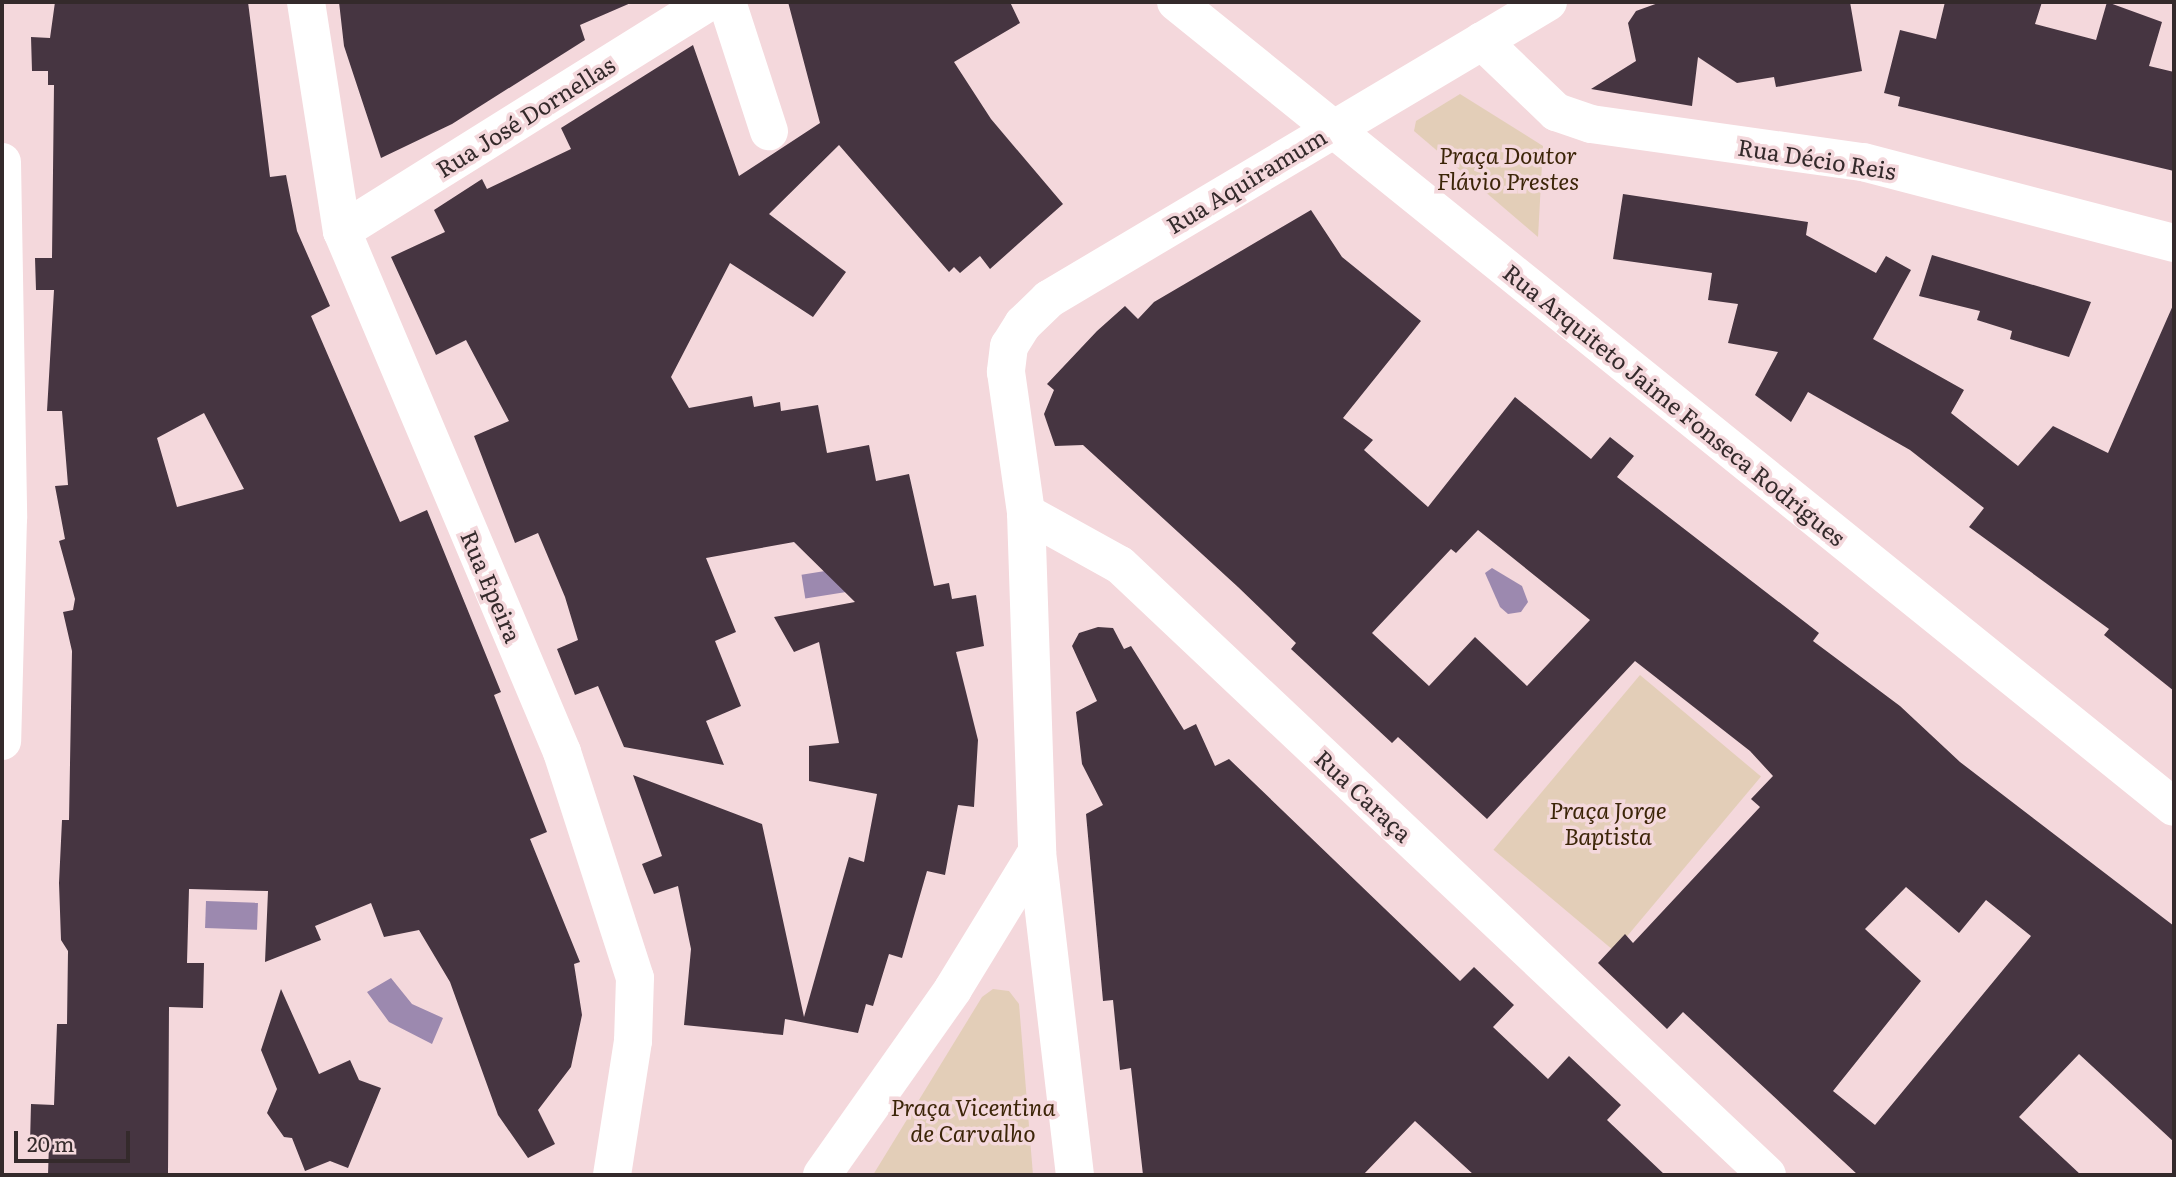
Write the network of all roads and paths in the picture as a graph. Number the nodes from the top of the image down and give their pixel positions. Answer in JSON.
{"nodes":[{"id":1,"x":306,"y":2,"type":"edge"},
{"id":2,"x":708,"y":2,"type":"edge"},
{"id":3,"x":727,"y":2,"type":"edge"},
{"id":4,"x":1176,"y":2,"type":"edge"},
{"id":5,"x":1548,"y":2,"type":"edge"},
{"id":6,"x":1482,"y":41,"type":"junction"},
{"id":7,"x":1331,"y":129,"type":"junction"},
{"id":8,"x":769,"y":131,"type":"dead end"},
{"id":9,"x":2,"y":162,"type":"edge"},
{"id":10,"x":342,"y":231,"type":"junction"},
{"id":11,"x":2174,"y":243,"type":"edge"},
{"id":12,"x":1026,"y":513,"type":"junction"},
{"id":13,"x":5,"y":519,"type":"edge"},
{"id":14,"x":2,"y":741,"type":"edge"},
{"id":15,"x":2174,"y":807,"type":"edge"},
{"id":16,"x":1037,"y":852,"type":"junction"},
{"id":17,"x":612,"y":1175,"type":"edge"},
{"id":18,"x":822,"y":1175,"type":"edge"},
{"id":19,"x":1075,"y":1175,"type":"edge"},
{"id":20,"x":1767,"y":1175,"type":"edge"}],
"edges":[{"from":1,"to":10,"type":"street","name":"Rua Epeira"},
{"from":2,"to":10,"type":"street","name":"Rua José Dornellas"},
{"from":3,"to":8,"type":"street"},
{"from":4,"to":7,"type":"street","name":"Rua Arquiteto Jaime Fonseca Rodrigues"},
{"from":5,"to":6,"type":"street","name":"Rua Aquiramum"},
{"from":6,"to":7,"type":"street","name":"Rua Aquiramum"},
{"from":6,"to":11,"type":"street","name":"Rua Décio Reis"},
{"from":7,"to":12,"type":"street","name":"Rua Aquiramum"},
{"from":7,"to":15,"type":"street","name":"Rua Arquiteto Jaime Fonseca Rodrigues"},
{"from":9,"to":13,"type":"street"},
{"from":10,"to":17,"type":"street","name":"Rua Epeira"},
{"from":12,"to":16,"type":"street"},
{"from":12,"to":20,"type":"street","name":"Rua Caraça"},
{"from":13,"to":14,"type":"street"},
{"from":16,"to":18,"type":"street"},
{"from":16,"to":19,"type":"street"}]}
